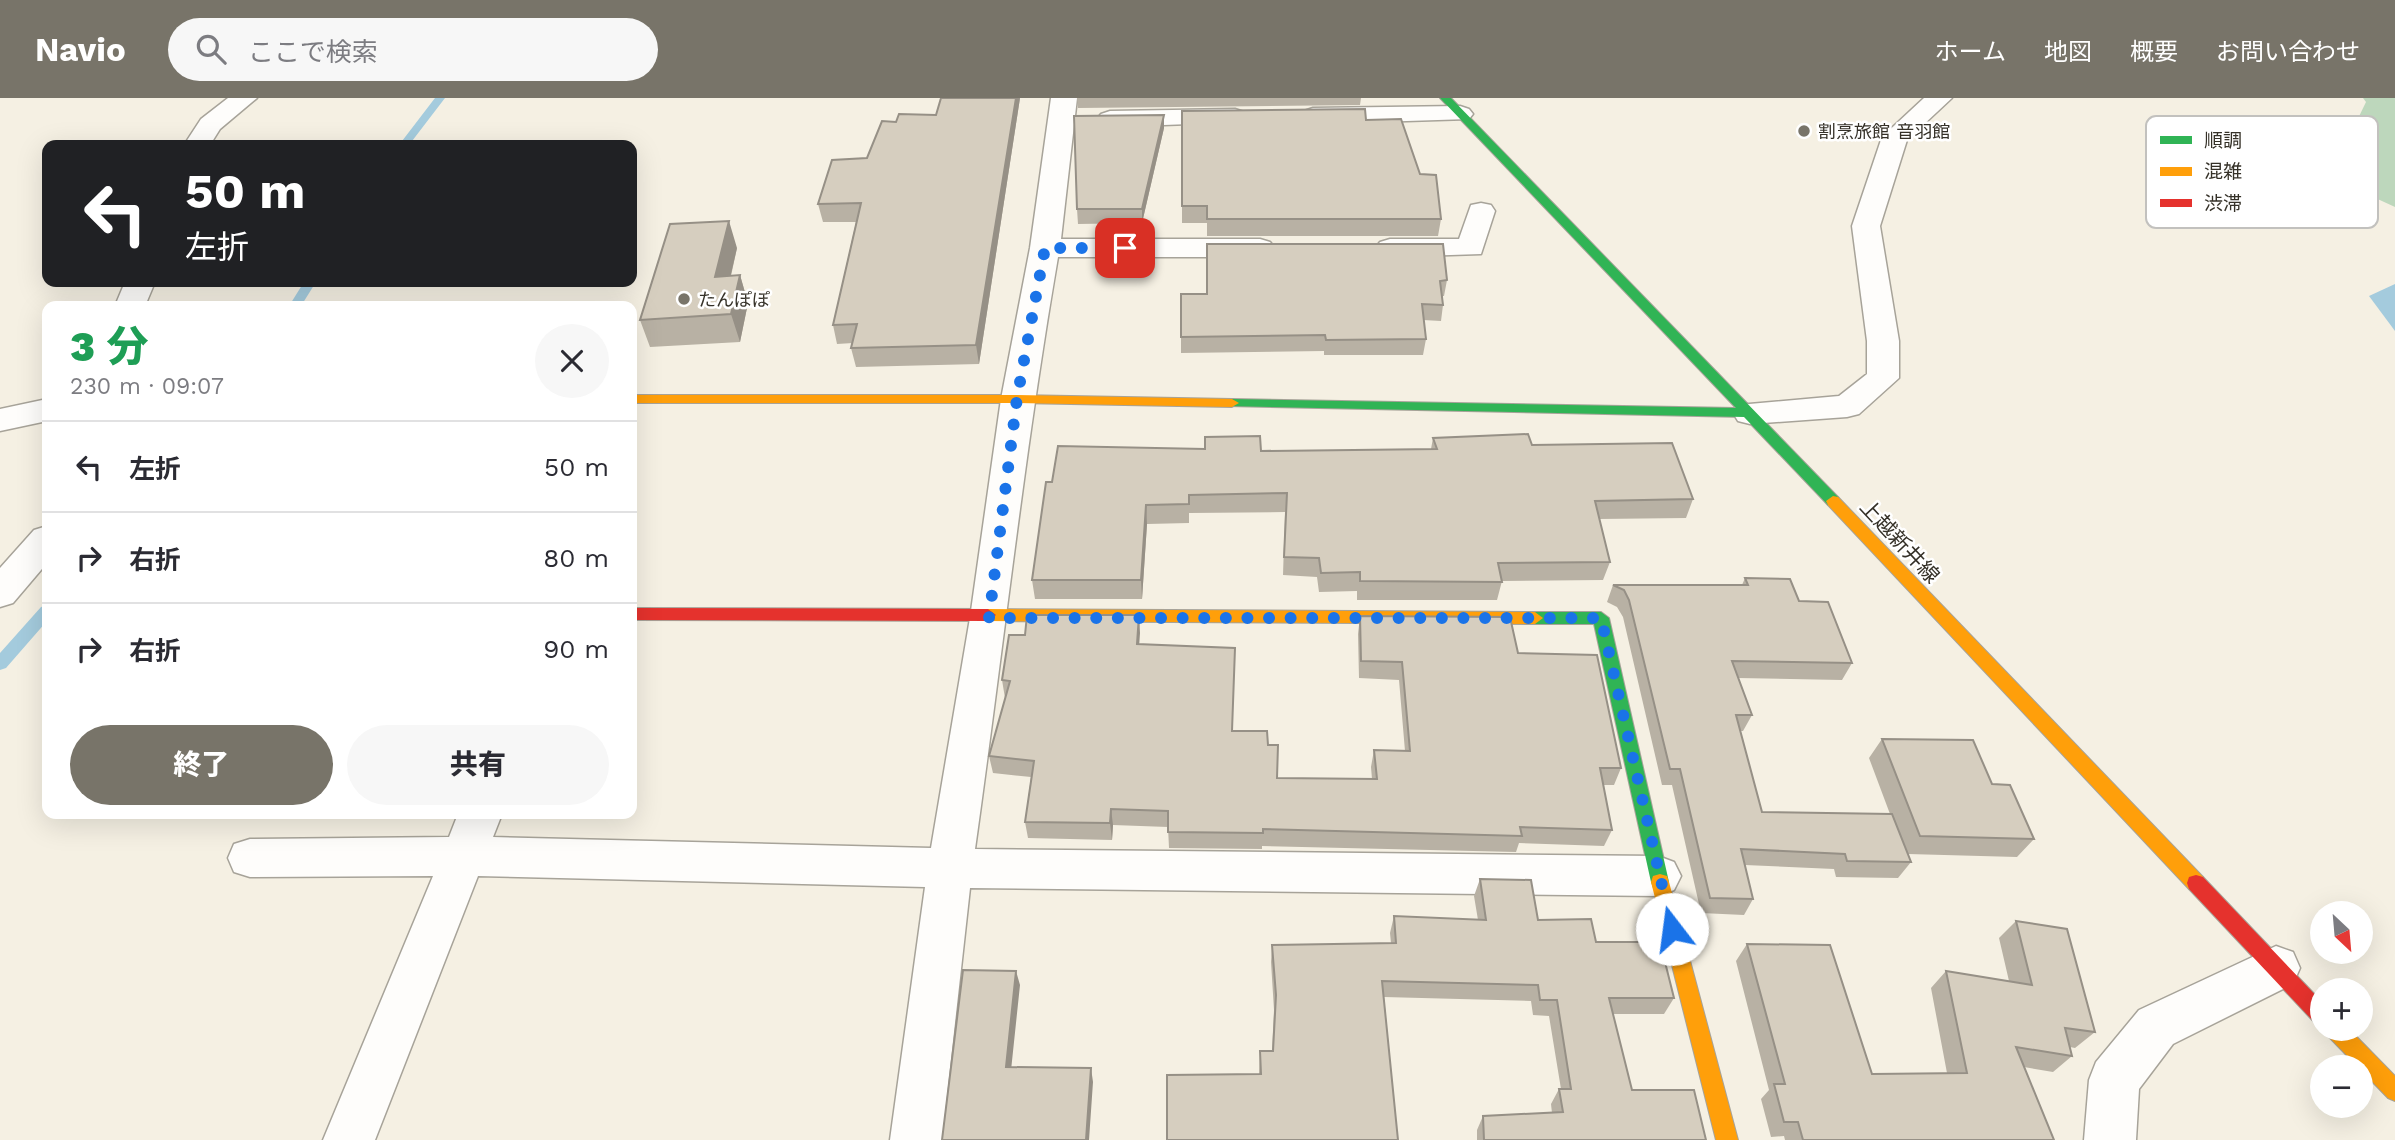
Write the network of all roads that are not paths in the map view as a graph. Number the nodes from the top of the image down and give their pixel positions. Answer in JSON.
{"nodes":[{"id":1,"x":244,"y":98,"type":"edge"},
{"id":2,"x":1939,"y":98,"type":"edge"},
{"id":3,"x":1452,"y":106,"type":"edge"},
{"id":4,"x":1063,"y":109,"type":"edge"},
{"id":5,"x":1282,"y":116,"type":"edge"},
{"id":6,"x":1254,"y":117,"type":"edge"},
{"id":7,"x":200,"y":140,"type":"edge"},
{"id":8,"x":1481,"y":212,"type":"dead end"},
{"id":9,"x":1045,"y":248,"type":"junction"},
{"id":10,"x":1293,"y":248,"type":"edge"},
{"id":11,"x":1361,"y":248,"type":"edge"},
{"id":12,"x":1017,"y":398,"type":"junction"},
{"id":13,"x":637,"y":399,"type":"edge"},
{"id":14,"x":42,"y":411,"type":"edge"},
{"id":15,"x":1749,"y":413,"type":"junction"},
{"id":16,"x":0,"y":420,"type":"edge"},
{"id":17,"x":42,"y":545,"type":"edge"},
{"id":18,"x":0,"y":593,"type":"edge"},
{"id":19,"x":637,"y":614,"type":"edge"},
{"id":20,"x":989,"y":618,"type":"junction"},
{"id":21,"x":478,"y":819,"type":"edge"},
{"id":22,"x":461,"y":856,"type":"junction"},
{"id":23,"x":250,"y":858,"type":"dead end"},
{"id":24,"x":950,"y":868,"type":"junction"},
{"id":25,"x":1658,"y":876,"type":"junction"},
{"id":26,"x":2276,"y":968,"type":"junction"},
{"id":27,"x":2310,"y":1003,"type":"edge"},
{"id":28,"x":2347,"y":1041,"type":"edge"},
{"id":29,"x":2395,"y":1091,"type":"edge"},
{"id":30,"x":349,"y":1140,"type":"edge"},
{"id":31,"x":916,"y":1140,"type":"edge"},
{"id":32,"x":1727,"y":1140,"type":"edge"},
{"id":33,"x":2110,"y":1140,"type":"edge"}],
"edges":[{"from":1,"to":7,"type":"street"},
{"from":2,"to":15,"type":"street"},
{"from":3,"to":5,"type":"street"},
{"from":3,"to":15,"type":"street","name":"上越新井線"},
{"from":4,"to":6,"type":"street"},
{"from":4,"to":9,"type":"street"},
{"from":8,"to":11,"type":"street"},
{"from":9,"to":10,"type":"street"},
{"from":9,"to":12,"type":"street"},
{"from":12,"to":13,"type":"street"},
{"from":12,"to":15,"type":"street"},
{"from":12,"to":20,"type":"street"},
{"from":14,"to":16,"type":"street"},
{"from":15,"to":26,"type":"street","name":"上越新井線"},
{"from":17,"to":18,"type":"street"},
{"from":19,"to":20,"type":"street"},
{"from":20,"to":24,"type":"street"},
{"from":20,"to":25,"type":"street"},
{"from":21,"to":22,"type":"street"},
{"from":22,"to":23,"type":"street"},
{"from":22,"to":24,"type":"street"},
{"from":22,"to":30,"type":"street"},
{"from":24,"to":25,"type":"street"},
{"from":24,"to":31,"type":"street"},
{"from":25,"to":32,"type":"street"},
{"from":26,"to":27,"type":"street","name":"上越新井線"},
{"from":26,"to":33,"type":"street"},
{"from":28,"to":29,"type":"street"}]}
